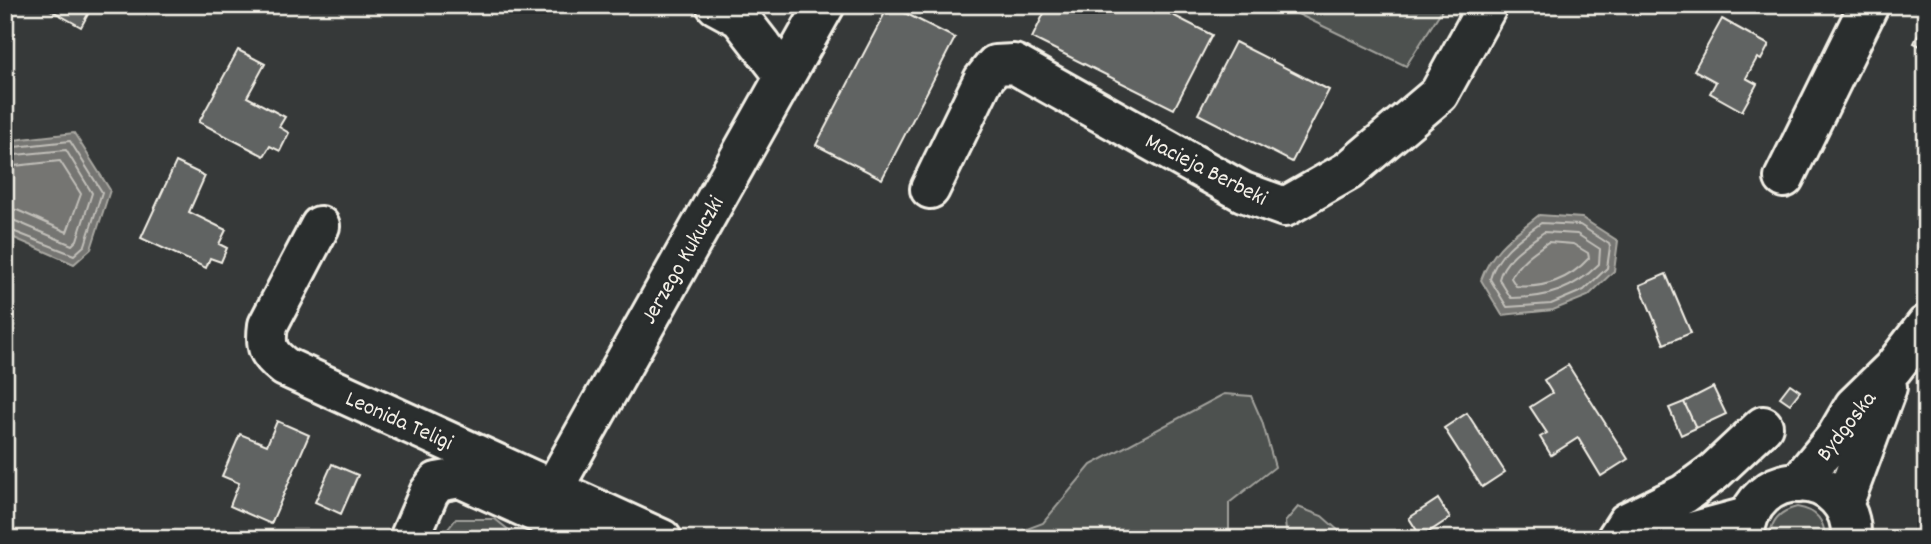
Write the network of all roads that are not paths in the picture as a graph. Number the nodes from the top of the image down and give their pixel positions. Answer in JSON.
{"nodes":[{"id":1,"x":716,"y":5,"type":"edge"},
{"id":2,"x":825,"y":5,"type":"edge"},
{"id":3,"x":1488,"y":5,"type":"edge"},
{"id":4,"x":1870,"y":5,"type":"edge"},
{"id":5,"x":785,"y":76,"type":"junction"},
{"id":6,"x":1784,"y":178,"type":"dead end"},
{"id":7,"x":930,"y":189,"type":"dead end"},
{"id":8,"x":320,"y":226,"type":"dead end"},
{"id":9,"x":1926,"y":325,"type":"edge"},
{"id":10,"x":1893,"y":368,"type":"junction"},
{"id":11,"x":1763,"y":426,"type":"dead end"},
{"id":12,"x":1798,"y":483,"type":"junction"},
{"id":13,"x":545,"y":500,"type":"junction"},
{"id":14,"x":1847,"y":522,"type":"edge"},
{"id":15,"x":1746,"y":528,"type":"edge"},
{"id":16,"x":409,"y":539,"type":"edge"},
{"id":17,"x":595,"y":539,"type":"edge"},
{"id":18,"x":662,"y":539,"type":"edge"},
{"id":19,"x":1616,"y":539,"type":"edge"},
{"id":20,"x":1665,"y":539,"type":"edge"}],
"edges":[{"from":1,"to":5,"type":"street"},
{"from":2,"to":5,"type":"street","name":"Jerzego Kukuczki"},
{"from":3,"to":7,"type":"street","name":"Macieja Berbeki"},
{"from":4,"to":6,"type":"street"},
{"from":5,"to":13,"type":"street","name":"Jerzego Kukuczki"},
{"from":8,"to":13,"type":"street","name":"Leonida Teligi"},
{"from":9,"to":10,"type":"street","name":"Bydgoska"},
{"from":10,"to":12,"type":"street","name":"Bydgoska"},
{"from":10,"to":14,"type":"street","name":"Bydgoska"},
{"from":11,"to":19,"type":"street"},
{"from":12,"to":14,"type":"street"},
{"from":12,"to":15,"type":"street"},
{"from":13,"to":16,"type":"street"},
{"from":13,"to":17,"type":"street"},
{"from":13,"to":18,"type":"street","name":"Leonida Teligi"},
{"from":15,"to":20,"type":"street"}]}
